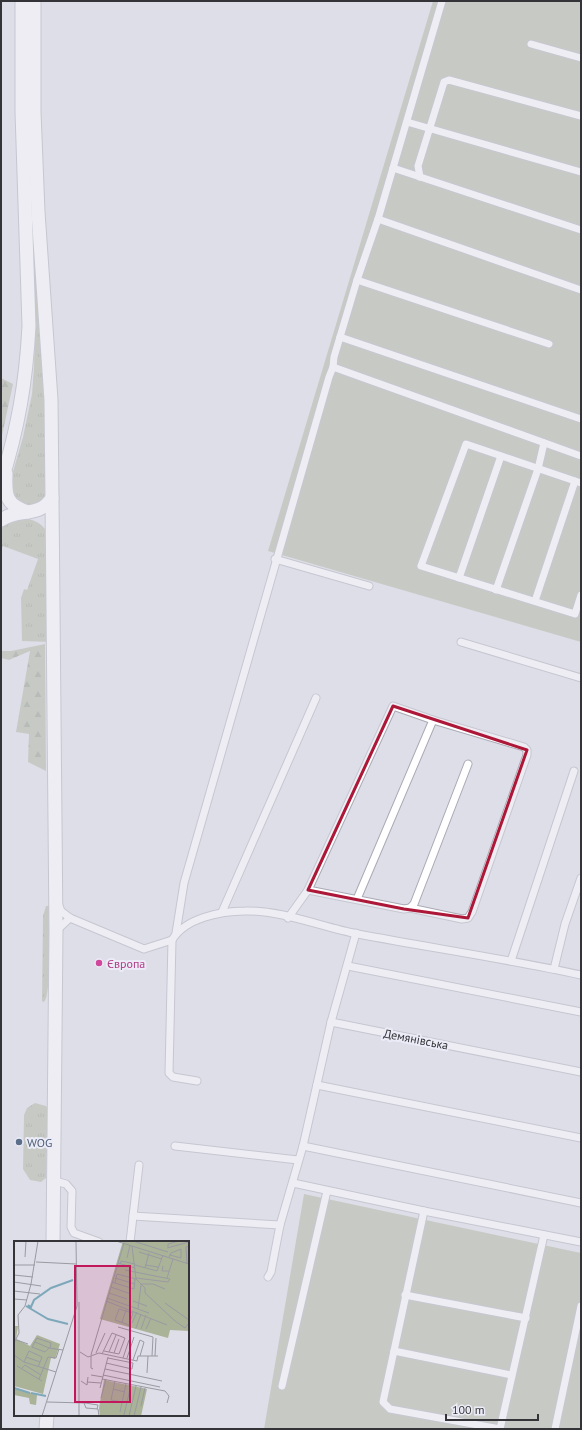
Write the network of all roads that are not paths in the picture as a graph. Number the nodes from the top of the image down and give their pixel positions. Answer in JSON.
{"nodes":[{"id":1,"x":442,"y":1,"type":"edge"},
{"id":2,"x":28,"y":7,"type":"edge"},
{"id":3,"x":531,"y":44,"type":"dead end"},
{"id":4,"x":581,"y":58,"type":"edge"},
{"id":5,"x":581,"y":116,"type":"edge"},
{"id":6,"x":407,"y":122,"type":"junction"},
{"id":7,"x":430,"y":129,"type":"junction"},
{"id":8,"x":393,"y":168,"type":"junction"},
{"id":9,"x":581,"y":172,"type":"edge"},
{"id":10,"x":420,"y":177,"type":"junction"},
{"id":11,"x":378,"y":219,"type":"junction"},
{"id":12,"x":581,"y":230,"type":"edge"},
{"id":13,"x":357,"y":280,"type":"junction"},
{"id":14,"x":581,"y":290,"type":"edge"},
{"id":15,"x":340,"y":337,"type":"junction"},
{"id":16,"x":549,"y":344,"type":"dead end"},
{"id":17,"x":333,"y":367,"type":"junction"},
{"id":18,"x":581,"y":419,"type":"edge"},
{"id":19,"x":544,"y":443,"type":"junction"},
{"id":20,"x":501,"y":456,"type":"junction"},
{"id":21,"x":581,"y":456,"type":"edge"},
{"id":22,"x":7,"y":464,"type":"junction"},
{"id":23,"x":538,"y":469,"type":"junction"},
{"id":24,"x":578,"y":482,"type":"edge"},
{"id":25,"x":1,"y":483,"type":"edge"},
{"id":26,"x":52,"y":498,"type":"junction"},
{"id":27,"x":28,"y":512,"type":"junction"},
{"id":28,"x":1,"y":520,"type":"edge"},
{"id":29,"x":275,"y":559,"type":"junction"},
{"id":30,"x":459,"y":578,"type":"junction"},
{"id":31,"x":369,"y":586,"type":"dead end"},
{"id":32,"x":496,"y":590,"type":"junction"},
{"id":33,"x":581,"y":595,"type":"edge"},
{"id":34,"x":535,"y":601,"type":"junction"},
{"id":35,"x":460,"y":642,"type":"dead end"},
{"id":36,"x":581,"y":678,"type":"edge"},
{"id":37,"x":316,"y":698,"type":"dead end"},
{"id":38,"x":433,"y":720,"type":"junction"},
{"id":39,"x":468,"y":764,"type":"dead end"},
{"id":40,"x":574,"y":771,"type":"dead end"},
{"id":41,"x":581,"y":878,"type":"edge"},
{"id":42,"x":308,"y":890,"type":"junction"},
{"id":43,"x":56,"y":900,"type":"junction"},
{"id":44,"x":357,"y":900,"type":"junction"},
{"id":45,"x":410,"y":908,"type":"junction"},
{"id":46,"x":222,"y":912,"type":"junction"},
{"id":47,"x":70,"y":918,"type":"junction"},
{"id":48,"x":288,"y":918,"type":"junction"},
{"id":49,"x":56,"y":931,"type":"junction"},
{"id":50,"x":176,"y":933,"type":"junction"},
{"id":51,"x":356,"y":933,"type":"junction"},
{"id":52,"x":172,"y":940,"type":"junction"},
{"id":53,"x":511,"y":961,"type":"junction"},
{"id":54,"x":348,"y":966,"type":"junction"},
{"id":55,"x":554,"y":969,"type":"junction"},
{"id":56,"x":581,"y":975,"type":"edge"},
{"id":57,"x":581,"y":1012,"type":"edge"},
{"id":58,"x":331,"y":1022,"type":"junction"},
{"id":59,"x":581,"y":1072,"type":"edge"},
{"id":60,"x":197,"y":1081,"type":"dead end"},
{"id":61,"x":316,"y":1085,"type":"junction"},
{"id":62,"x":581,"y":1138,"type":"edge"},
{"id":63,"x":175,"y":1146,"type":"dead end"},
{"id":64,"x":303,"y":1146,"type":"junction"},
{"id":65,"x":298,"y":1160,"type":"junction"},
{"id":66,"x":139,"y":1165,"type":"dead end"},
{"id":67,"x":55,"y":1180,"type":"junction"},
{"id":68,"x":293,"y":1183,"type":"junction"},
{"id":69,"x":327,"y":1191,"type":"junction"},
{"id":70,"x":581,"y":1203,"type":"edge"},
{"id":71,"x":424,"y":1211,"type":"junction"},
{"id":72,"x":133,"y":1216,"type":"junction"},
{"id":73,"x":280,"y":1225,"type":"junction"},
{"id":74,"x":544,"y":1235,"type":"junction"},
{"id":75,"x":53,"y":1241,"type":"edge"},
{"id":76,"x":96,"y":1241,"type":"edge"},
{"id":77,"x":130,"y":1241,"type":"edge"},
{"id":78,"x":581,"y":1242,"type":"edge"},
{"id":79,"x":268,"y":1277,"type":"dead end"},
{"id":80,"x":406,"y":1295,"type":"junction"},
{"id":81,"x":581,"y":1306,"type":"edge"},
{"id":82,"x":526,"y":1318,"type":"junction"},
{"id":83,"x":394,"y":1351,"type":"junction"},
{"id":84,"x":512,"y":1375,"type":"junction"},
{"id":85,"x":282,"y":1386,"type":"dead end"},
{"id":86,"x":500,"y":1429,"type":"edge"},
{"id":87,"x":555,"y":1429,"type":"edge"}],
"edges":[{"from":1,"to":6,"type":"street"},
{"from":2,"to":22,"type":"highway"},
{"from":2,"to":26,"type":"highway"},
{"from":3,"to":4,"type":"street"},
{"from":5,"to":7,"type":"street"},
{"from":6,"to":7,"type":"street"},
{"from":6,"to":8,"type":"street"},
{"from":7,"to":9,"type":"street"},
{"from":7,"to":10,"type":"street"},
{"from":8,"to":10,"type":"street"},
{"from":8,"to":11,"type":"street"},
{"from":10,"to":12,"type":"street"},
{"from":11,"to":13,"type":"street"},
{"from":11,"to":14,"type":"street"},
{"from":13,"to":15,"type":"street"},
{"from":13,"to":16,"type":"street"},
{"from":15,"to":17,"type":"street"},
{"from":15,"to":18,"type":"street"},
{"from":17,"to":19,"type":"street"},
{"from":17,"to":29,"type":"street"},
{"from":19,"to":21,"type":"street"},
{"from":19,"to":23,"type":"street"},
{"from":20,"to":23,"type":"street"},
{"from":20,"to":30,"type":"street"},
{"from":20,"to":30,"type":"street"},
{"from":22,"to":25,"type":"highway"},
{"from":22,"to":27,"type":"highway"},
{"from":23,"to":24,"type":"street"},
{"from":23,"to":32,"type":"street"},
{"from":24,"to":34,"type":"street"},
{"from":26,"to":27,"type":"highway"},
{"from":26,"to":43,"type":"highway"},
{"from":27,"to":28,"type":"highway"},
{"from":29,"to":31,"type":"street"},
{"from":29,"to":50,"type":"street"},
{"from":30,"to":32,"type":"street"},
{"from":32,"to":34,"type":"street"},
{"from":33,"to":34,"type":"street"},
{"from":35,"to":36,"type":"street"},
{"from":37,"to":46,"type":"street"},
{"from":38,"to":42,"type":"street"},
{"from":38,"to":44,"type":"street"},
{"from":38,"to":45,"type":"street"},
{"from":39,"to":45,"type":"street"},
{"from":40,"to":53,"type":"street"},
{"from":41,"to":55,"type":"street"},
{"from":42,"to":44,"type":"street"},
{"from":42,"to":48,"type":"street"},
{"from":43,"to":47,"type":"street"},
{"from":43,"to":49,"type":"highway"},
{"from":44,"to":45,"type":"street"},
{"from":46,"to":48,"type":"street"},
{"from":46,"to":50,"type":"street"},
{"from":47,"to":49,"type":"street"},
{"from":47,"to":52,"type":"street"},
{"from":48,"to":51,"type":"street"},
{"from":49,"to":67,"type":"highway"},
{"from":50,"to":52,"type":"street"},
{"from":51,"to":53,"type":"street"},
{"from":51,"to":54,"type":"street"},
{"from":52,"to":60,"type":"street"},
{"from":53,"to":55,"type":"street"},
{"from":54,"to":57,"type":"street"},
{"from":54,"to":58,"type":"street"},
{"from":55,"to":56,"type":"street"},
{"from":58,"to":59,"type":"street","name":"Демянівська"},
{"from":58,"to":61,"type":"street"},
{"from":61,"to":62,"type":"street"},
{"from":61,"to":64,"type":"street"},
{"from":63,"to":65,"type":"street"},
{"from":64,"to":65,"type":"street"},
{"from":64,"to":70,"type":"street"},
{"from":65,"to":68,"type":"street"},
{"from":66,"to":72,"type":"street"},
{"from":67,"to":75,"type":"highway"},
{"from":67,"to":76,"type":"street"},
{"from":68,"to":69,"type":"street"},
{"from":68,"to":73,"type":"street"},
{"from":69,"to":71,"type":"street"},
{"from":69,"to":85,"type":"street"},
{"from":71,"to":74,"type":"street"},
{"from":71,"to":80,"type":"street"},
{"from":72,"to":73,"type":"street"},
{"from":72,"to":77,"type":"street"},
{"from":73,"to":79,"type":"street"},
{"from":74,"to":78,"type":"street"},
{"from":74,"to":82,"type":"street"},
{"from":80,"to":82,"type":"street"},
{"from":80,"to":83,"type":"street"},
{"from":81,"to":87,"type":"street"},
{"from":82,"to":84,"type":"street"},
{"from":83,"to":84,"type":"street"},
{"from":83,"to":86,"type":"street"},
{"from":84,"to":86,"type":"street"}]}
